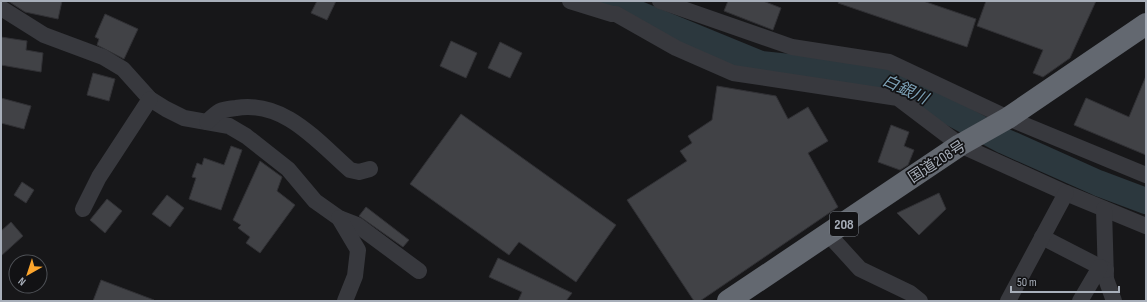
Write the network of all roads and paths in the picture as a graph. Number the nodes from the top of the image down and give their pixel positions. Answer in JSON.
{"nodes":[{"id":1,"x":570,"y":1,"type":"edge"},
{"id":2,"x":660,"y":1,"type":"edge"},
{"id":3,"x":1,"y":8,"type":"edge"},
{"id":4,"x":1146,"y":24,"type":"edge"},
{"id":5,"x":150,"y":99,"type":"junction"},
{"id":6,"x":1008,"y":118,"type":"junction"},
{"id":7,"x":207,"y":122,"type":"junction"},
{"id":8,"x":960,"y":146,"type":"junction"},
{"id":9,"x":370,"y":169,"type":"dead end"},
{"id":10,"x":1146,"y":176,"type":"edge"},
{"id":11,"x":1066,"y":193,"type":"junction"},
{"id":12,"x":83,"y":209,"type":"dead end"},
{"id":13,"x":1104,"y":209,"type":"junction"},
{"id":14,"x":338,"y":218,"type":"junction"},
{"id":15,"x":1146,"y":226,"type":"edge"},
{"id":16,"x":828,"y":234,"type":"junction"},
{"id":17,"x":1042,"y":237,"type":"junction"},
{"id":18,"x":1103,"y":269,"type":"junction"},
{"id":19,"x":419,"y":271,"type":"dead end"},
{"id":20,"x":346,"y":301,"type":"edge"},
{"id":21,"x":728,"y":301,"type":"edge"},
{"id":22,"x":920,"y":301,"type":"edge"},
{"id":23,"x":1008,"y":301,"type":"edge"},
{"id":24,"x":1080,"y":301,"type":"edge"},
{"id":25,"x":1114,"y":301,"type":"edge"}],
"edges":[{"from":1,"to":8,"type":"street"},
{"from":2,"to":6,"type":"street"},
{"from":3,"to":5,"type":"street"},
{"from":4,"to":6,"type":"highway","name":"国道208号","number":"208"},
{"from":5,"to":7,"type":"street"},
{"from":5,"to":12,"type":"street"},
{"from":6,"to":8,"type":"highway","name":"国道208号","number":"208"},
{"from":6,"to":10,"type":"street"},
{"from":7,"to":9,"type":"street"},
{"from":7,"to":14,"type":"street"},
{"from":8,"to":11,"type":"street"},
{"from":8,"to":16,"type":"highway","name":"国道208号","number":"208"},
{"from":11,"to":13,"type":"street"},
{"from":11,"to":17,"type":"street"},
{"from":13,"to":15,"type":"street"},
{"from":13,"to":18,"type":"street"},
{"from":14,"to":19,"type":"street"},
{"from":14,"to":20,"type":"street"},
{"from":16,"to":21,"type":"highway","name":"国道208号","number":"208"},
{"from":16,"to":22,"type":"street"},
{"from":17,"to":18,"type":"street"},
{"from":17,"to":23,"type":"street"},
{"from":18,"to":24,"type":"street"},
{"from":18,"to":25,"type":"street"}]}
